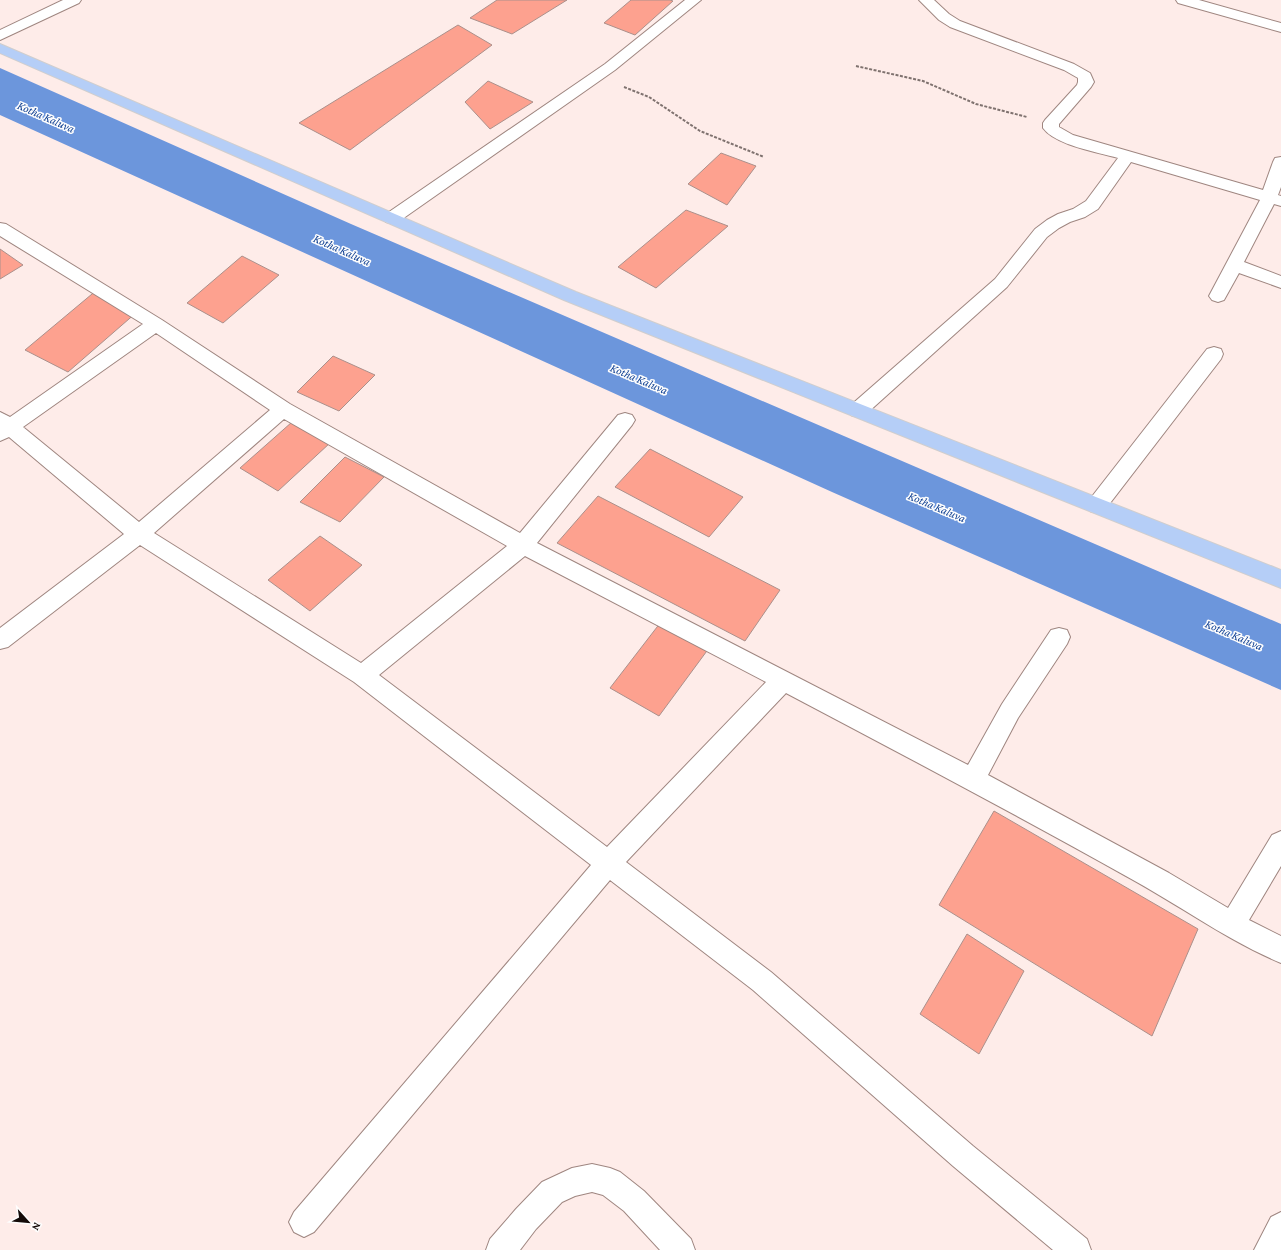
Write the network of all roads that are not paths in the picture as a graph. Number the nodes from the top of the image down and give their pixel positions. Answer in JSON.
{"nodes":[{"id":1,"x":74,"y":0,"type":"edge"},
{"id":2,"x":694,"y":0,"type":"edge"},
{"id":3,"x":926,"y":0,"type":"edge"},
{"id":4,"x":1183,"y":0,"type":"edge"},
{"id":5,"x":1281,"y":28,"type":"edge"},
{"id":6,"x":0,"y":36,"type":"edge"},
{"id":7,"x":0,"y":48,"type":"edge"},
{"id":8,"x":1128,"y":155,"type":"junction"},
{"id":9,"x":1281,"y":162,"type":"edge"},
{"id":10,"x":1275,"y":199,"type":"edge"},
{"id":11,"x":392,"y":218,"type":"junction"},
{"id":12,"x":0,"y":228,"type":"edge"},
{"id":13,"x":1234,"y":265,"type":"junction"},
{"id":14,"x":1281,"y":282,"type":"edge"},
{"id":15,"x":1218,"y":296,"type":"dead end"},
{"id":16,"x":156,"y":324,"type":"junction"},
{"id":17,"x":1214,"y":354,"type":"dead end"},
{"id":18,"x":283,"y":409,"type":"junction"},
{"id":19,"x":858,"y":410,"type":"junction"},
{"id":20,"x":625,"y":420,"type":"dead end"},
{"id":21,"x":4,"y":427,"type":"edge"},
{"id":22,"x":1097,"y":505,"type":"junction"},
{"id":23,"x":139,"y":534,"type":"junction"},
{"id":24,"x":523,"y":545,"type":"junction"},
{"id":25,"x":1281,"y":579,"type":"edge"},
{"id":26,"x":1059,"y":637,"type":"dead end"},
{"id":27,"x":0,"y":640,"type":"edge"},
{"id":28,"x":362,"y":675,"type":"junction"},
{"id":29,"x":782,"y":681,"type":"junction"},
{"id":30,"x":973,"y":778,"type":"junction"},
{"id":31,"x":1281,"y":843,"type":"edge"},
{"id":32,"x":608,"y":863,"type":"junction"},
{"id":33,"x":1232,"y":925,"type":"junction"},
{"id":34,"x":1281,"y":950,"type":"edge"},
{"id":35,"x":304,"y":1222,"type":"dead end"},
{"id":36,"x":1281,"y":1227,"type":"edge"},
{"id":37,"x":501,"y":1250,"type":"edge"},
{"id":38,"x":680,"y":1250,"type":"edge"},
{"id":39,"x":1076,"y":1250,"type":"edge"},
{"id":40,"x":1269,"y":1250,"type":"edge"}],
"edges":[{"from":1,"to":6,"type":"street"},
{"from":2,"to":11,"type":"street"},
{"from":3,"to":8,"type":"street"},
{"from":4,"to":5,"type":"street"},
{"from":7,"to":11,"type":"main road"},
{"from":8,"to":10,"type":"street"},
{"from":8,"to":19,"type":"street"},
{"from":9,"to":10,"type":"street"},
{"from":10,"to":13,"type":"street"},
{"from":11,"to":19,"type":"main road"},
{"from":12,"to":16,"type":"street"},
{"from":13,"to":14,"type":"street"},
{"from":13,"to":15,"type":"street"},
{"from":16,"to":18,"type":"street"},
{"from":16,"to":21,"type":"street"},
{"from":17,"to":22,"type":"street"},
{"from":18,"to":23,"type":"street"},
{"from":18,"to":24,"type":"street"},
{"from":19,"to":22,"type":"main road"},
{"from":20,"to":24,"type":"street"},
{"from":21,"to":23,"type":"street"},
{"from":22,"to":25,"type":"main road"},
{"from":23,"to":27,"type":"street"},
{"from":23,"to":28,"type":"street"},
{"from":24,"to":28,"type":"street"},
{"from":24,"to":29,"type":"street"},
{"from":26,"to":30,"type":"street"},
{"from":28,"to":32,"type":"street"},
{"from":29,"to":30,"type":"street"},
{"from":29,"to":32,"type":"street"},
{"from":30,"to":33,"type":"street"},
{"from":31,"to":33,"type":"street"},
{"from":32,"to":35,"type":"street"},
{"from":32,"to":39,"type":"street"},
{"from":33,"to":34,"type":"street"},
{"from":36,"to":40,"type":"street"},
{"from":37,"to":38,"type":"street"}]}
